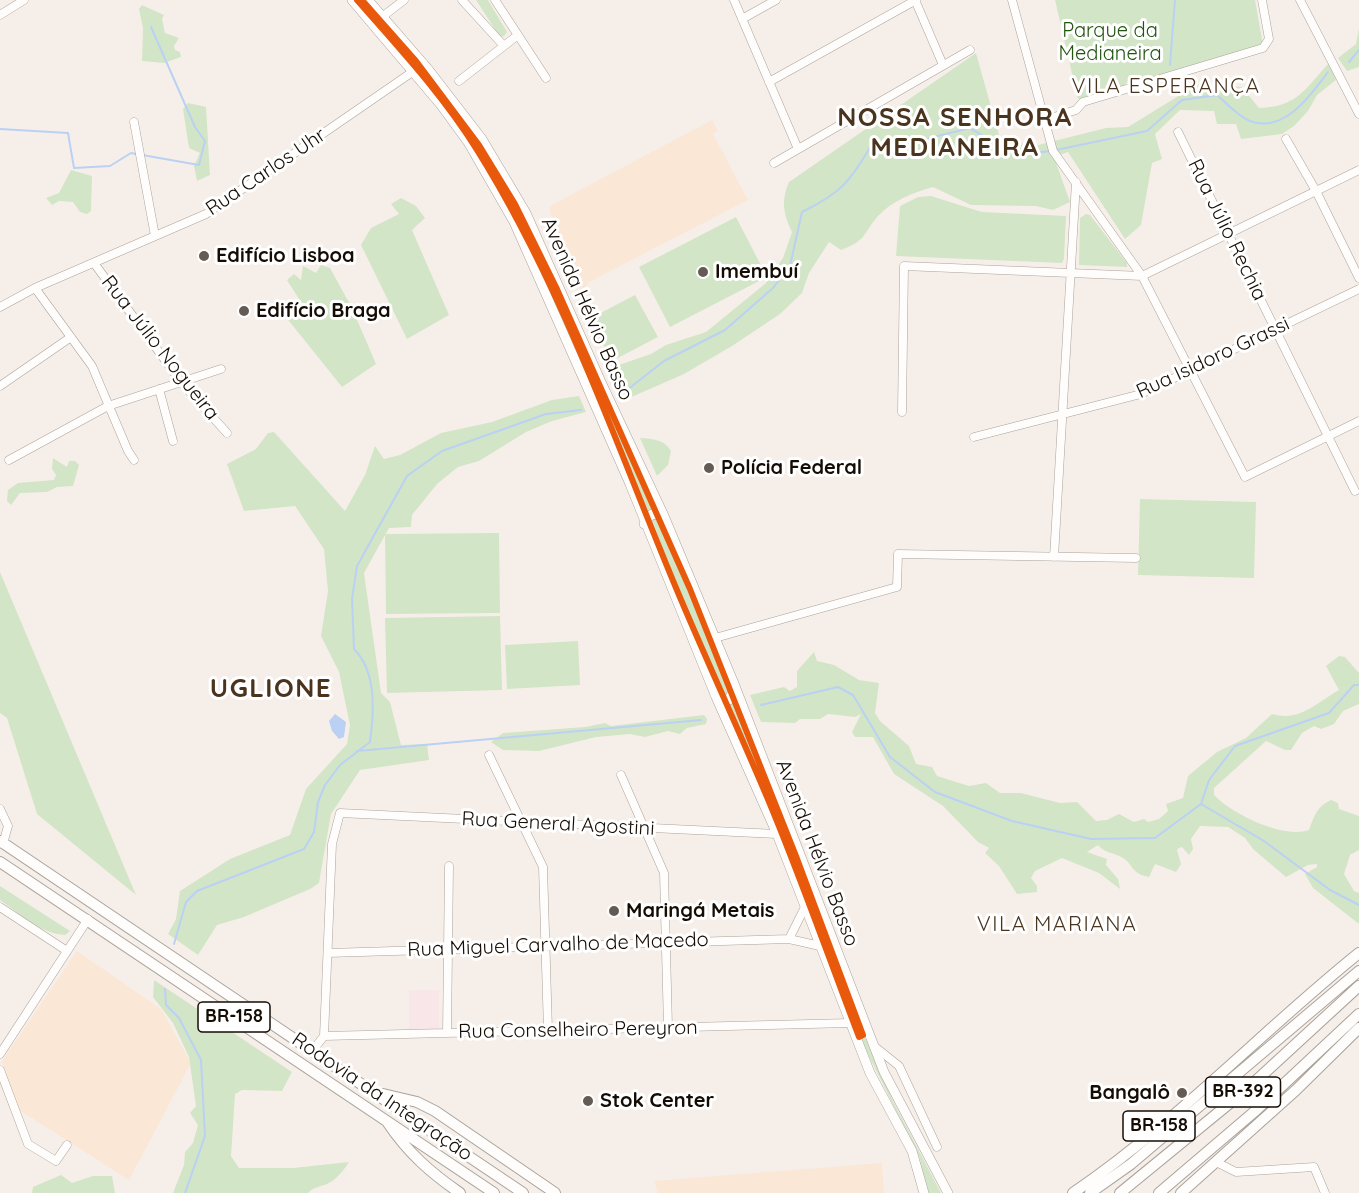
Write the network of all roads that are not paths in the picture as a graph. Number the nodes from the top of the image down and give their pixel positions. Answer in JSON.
{"nodes":[{"id":1,"x":24,"y":0,"type":"edge"},
{"id":2,"x":352,"y":0,"type":"edge"},
{"id":3,"x":368,"y":0,"type":"edge"},
{"id":4,"x":404,"y":0,"type":"edge"},
{"id":5,"x":462,"y":0,"type":"edge"},
{"id":6,"x":495,"y":0,"type":"edge"},
{"id":7,"x":734,"y":0,"type":"edge"},
{"id":8,"x":776,"y":0,"type":"edge"},
{"id":9,"x":916,"y":0,"type":"edge"},
{"id":10,"x":1012,"y":0,"type":"edge"},
{"id":11,"x":1262,"y":0,"type":"edge"},
{"id":12,"x":1300,"y":0,"type":"edge"},
{"id":13,"x":0,"y":15,"type":"edge"},
{"id":14,"x":382,"y":17,"type":"junction"},
{"id":15,"x":742,"y":19,"type":"junction"},
{"id":16,"x":518,"y":35,"type":"junction"},
{"id":17,"x":504,"y":46,"type":"junction"},
{"id":18,"x":970,"y":50,"type":"dead end"},
{"id":19,"x":424,"y":64,"type":"junction"},
{"id":20,"x":943,"y":65,"type":"junction"},
{"id":21,"x":415,"y":71,"type":"junction"},
{"id":22,"x":546,"y":78,"type":"dead end"},
{"id":23,"x":459,"y":81,"type":"dead end"},
{"id":24,"x":769,"y":82,"type":"junction"},
{"id":25,"x":1359,"y":114,"type":"edge"},
{"id":26,"x":1045,"y":120,"type":"junction"},
{"id":27,"x":134,"y":122,"type":"dead end"},
{"id":28,"x":1178,"y":132,"type":"dead end"},
{"id":29,"x":1286,"y":139,"type":"dead end"},
{"id":30,"x":798,"y":149,"type":"junction"},
{"id":31,"x":774,"y":163,"type":"dead end"},
{"id":32,"x":1359,"y":170,"type":"edge"},
{"id":33,"x":1076,"y":182,"type":"junction"},
{"id":34,"x":1316,"y":191,"type":"junction"},
{"id":35,"x":1230,"y":233,"type":"junction"},
{"id":36,"x":155,"y":236,"type":"junction"},
{"id":37,"x":94,"y":263,"type":"junction"},
{"id":38,"x":1070,"y":273,"type":"junction"},
{"id":39,"x":1142,"y":276,"type":"junction"},
{"id":40,"x":1359,"y":278,"type":"edge"},
{"id":41,"x":35,"y":288,"type":"junction"},
{"id":42,"x":1359,"y":289,"type":"edge"},
{"id":43,"x":0,"y":307,"type":"edge"},
{"id":44,"x":1277,"y":330,"type":"junction"},
{"id":45,"x":71,"y":337,"type":"junction"},
{"id":46,"x":221,"y":369,"type":"dead end"},
{"id":47,"x":1191,"y":372,"type":"junction"},
{"id":48,"x":181,"y":382,"type":"junction"},
{"id":49,"x":0,"y":386,"type":"edge"},
{"id":50,"x":159,"y":389,"type":"junction"},
{"id":51,"x":108,"y":406,"type":"junction"},
{"id":52,"x":902,"y":412,"type":"dead end"},
{"id":53,"x":1062,"y":414,"type":"junction"},
{"id":54,"x":1359,"y":422,"type":"edge"},
{"id":55,"x":227,"y":433,"type":"dead end"},
{"id":56,"x":974,"y":436,"type":"dead end"},
{"id":57,"x":1329,"y":436,"type":"junction"},
{"id":58,"x":173,"y":441,"type":"dead end"},
{"id":59,"x":9,"y":460,"type":"dead end"},
{"id":60,"x":134,"y":460,"type":"dead end"},
{"id":61,"x":1355,"y":490,"type":"dead end"},
{"id":62,"x":663,"y":516,"type":"junction"},
{"id":63,"x":644,"y":524,"type":"junction"},
{"id":64,"x":1054,"y":557,"type":"junction"},
{"id":65,"x":1136,"y":558,"type":"dead end"},
{"id":66,"x":715,"y":638,"type":"junction"},
{"id":67,"x":735,"y":686,"type":"junction"},
{"id":68,"x":716,"y":697,"type":"junction"},
{"id":69,"x":489,"y":755,"type":"dead end"},
{"id":70,"x":621,"y":775,"type":"dead end"},
{"id":71,"x":0,"y":808,"type":"edge"},
{"id":72,"x":522,"y":822,"type":"junction"},
{"id":73,"x":644,"y":828,"type":"junction"},
{"id":74,"x":777,"y":834,"type":"junction"},
{"id":75,"x":2,"y":842,"type":"edge"},
{"id":76,"x":0,"y":862,"type":"edge"},
{"id":77,"x":449,"y":866,"type":"dead end"},
{"id":78,"x":96,"y":906,"type":"junction"},
{"id":79,"x":0,"y":907,"type":"edge"},
{"id":80,"x":806,"y":907,"type":"junction"},
{"id":81,"x":88,"y":919,"type":"junction"},
{"id":82,"x":789,"y":939,"type":"junction"},
{"id":83,"x":666,"y":942,"type":"junction"},
{"id":84,"x":545,"y":944,"type":"junction"},
{"id":85,"x":820,"y":946,"type":"junction"},
{"id":86,"x":448,"y":948,"type":"junction"},
{"id":87,"x":67,"y":951,"type":"junction"},
{"id":88,"x":328,"y":953,"type":"junction"},
{"id":89,"x":1359,"y":953,"type":"edge"},
{"id":90,"x":1359,"y":971,"type":"edge"},
{"id":91,"x":1359,"y":986,"type":"edge"},
{"id":92,"x":1359,"y":1014,"type":"edge"},
{"id":93,"x":850,"y":1023,"type":"junction"},
{"id":94,"x":668,"y":1027,"type":"junction"},
{"id":95,"x":1359,"y":1028,"type":"edge"},
{"id":96,"x":548,"y":1030,"type":"junction"},
{"id":97,"x":447,"y":1033,"type":"junction"},
{"id":98,"x":324,"y":1036,"type":"junction"},
{"id":99,"x":874,"y":1046,"type":"junction"},
{"id":100,"x":313,"y":1050,"type":"junction"},
{"id":101,"x":0,"y":1054,"type":"edge"},
{"id":102,"x":898,"y":1066,"type":"junction"},
{"id":103,"x":0,"y":1070,"type":"edge"},
{"id":104,"x":884,"y":1072,"type":"junction"},
{"id":105,"x":377,"y":1092,"type":"junction"},
{"id":106,"x":385,"y":1118,"type":"junction"},
{"id":107,"x":67,"y":1145,"type":"dead end"},
{"id":108,"x":937,"y":1147,"type":"dead end"},
{"id":109,"x":1216,"y":1162,"type":"junction"},
{"id":110,"x":460,"y":1193,"type":"edge"},
{"id":111,"x":494,"y":1193,"type":"edge"},
{"id":112,"x":524,"y":1193,"type":"edge"},
{"id":113,"x":555,"y":1193,"type":"edge"},
{"id":114,"x":924,"y":1193,"type":"edge"},
{"id":115,"x":948,"y":1193,"type":"edge"},
{"id":116,"x":1073,"y":1193,"type":"edge"},
{"id":117,"x":1090,"y":1193,"type":"edge"},
{"id":118,"x":1120,"y":1193,"type":"edge"},
{"id":119,"x":1159,"y":1193,"type":"edge"},
{"id":120,"x":1181,"y":1193,"type":"edge"},
{"id":121,"x":1325,"y":1193,"type":"edge"}],
"edges":[{"from":1,"to":13,"type":"street"},
{"from":2,"to":21,"type":"main road","name":"Avenida Hélvio Basso"},
{"from":3,"to":14,"type":"main road","name":"Avenida Hélvio Basso"},
{"from":4,"to":14,"type":"street"},
{"from":5,"to":17,"type":"street"},
{"from":6,"to":16,"type":"street"},
{"from":7,"to":15,"type":"street"},
{"from":8,"to":15,"type":"street"},
{"from":9,"to":20,"type":"street"},
{"from":9,"to":24,"type":"street"},
{"from":10,"to":26,"type":"street"},
{"from":11,"to":26,"type":"street"},
{"from":12,"to":25,"type":"street"},
{"from":14,"to":19,"type":"main road","name":"Avenida Hélvio Basso"},
{"from":15,"to":24,"type":"street"},
{"from":16,"to":17,"type":"street"},
{"from":16,"to":22,"type":"street"},
{"from":17,"to":23,"type":"street"},
{"from":18,"to":20,"type":"street"},
{"from":19,"to":21,"type":"street","name":"Rua Carlos Uhr"},
{"from":19,"to":62,"type":"main road","name":"Avenida Hélvio Basso"},
{"from":20,"to":30,"type":"street"},
{"from":21,"to":36,"type":"street","name":"Rua Carlos Uhr"},
{"from":21,"to":63,"type":"main road","name":"Avenida Hélvio Basso"},
{"from":24,"to":30,"type":"street"},
{"from":26,"to":33,"type":"street"},
{"from":27,"to":36,"type":"street"},
{"from":28,"to":35,"type":"street","name":"Rua Júlio Rechia"},
{"from":29,"to":34,"type":"street"},
{"from":30,"to":31,"type":"street"},
{"from":32,"to":34,"type":"street"},
{"from":33,"to":38,"type":"street"},
{"from":33,"to":39,"type":"street"},
{"from":34,"to":35,"type":"street"},
{"from":34,"to":40,"type":"street"},
{"from":35,"to":39,"type":"street"},
{"from":35,"to":44,"type":"street","name":"Rua Júlio Rechia"},
{"from":36,"to":37,"type":"street","name":"Rua Carlos Uhr"},
{"from":37,"to":41,"type":"street","name":"Rua Carlos Uhr"},
{"from":37,"to":48,"type":"street","name":"Rua Júlio Nogueira"},
{"from":38,"to":39,"type":"street"},
{"from":38,"to":52,"type":"street"},
{"from":38,"to":53,"type":"street"},
{"from":39,"to":47,"type":"street"},
{"from":41,"to":43,"type":"street","name":"Rua Carlos Uhr"},
{"from":41,"to":45,"type":"street"},
{"from":42,"to":44,"type":"street","name":"Rua Isidoro Grassi"},
{"from":44,"to":47,"type":"street","name":"Rua Isidoro Grassi"},
{"from":44,"to":57,"type":"street","name":"Rua Júlio Rechia"},
{"from":45,"to":49,"type":"street"},
{"from":45,"to":51,"type":"street"},
{"from":46,"to":48,"type":"street"},
{"from":47,"to":53,"type":"street","name":"Rua Isidoro Grassi"},
{"from":47,"to":57,"type":"street"},
{"from":48,"to":50,"type":"street"},
{"from":48,"to":55,"type":"street","name":"Rua Júlio Nogueira"},
{"from":50,"to":51,"type":"street"},
{"from":50,"to":58,"type":"street"},
{"from":51,"to":59,"type":"street"},
{"from":51,"to":60,"type":"street"},
{"from":53,"to":56,"type":"street","name":"Rua Isidoro Grassi"},
{"from":53,"to":64,"type":"street"},
{"from":54,"to":57,"type":"street"},
{"from":57,"to":61,"type":"street","name":"Rua Júlio Rechia"},
{"from":62,"to":63,"type":"main road"},
{"from":62,"to":66,"type":"main road","name":"Avenida Hélvio Basso"},
{"from":63,"to":68,"type":"main road","name":"Avenida Hélvio Basso"},
{"from":64,"to":65,"type":"street"},
{"from":64,"to":66,"type":"street"},
{"from":66,"to":67,"type":"main road","name":"Avenida Hélvio Basso"},
{"from":67,"to":68,"type":"main road"},
{"from":67,"to":99,"type":"main road","name":"Avenida Hélvio Basso"},
{"from":68,"to":74,"type":"main road","name":"Avenida Hélvio Basso"},
{"from":69,"to":72,"type":"street"},
{"from":70,"to":73,"type":"street"},
{"from":71,"to":75,"type":"street"},
{"from":72,"to":73,"type":"street","name":"Rua General Agostini"},
{"from":72,"to":84,"type":"street"},
{"from":72,"to":88,"type":"street","name":"Rua General Agostini"},
{"from":73,"to":74,"type":"street","name":"Rua General Agostini"},
{"from":73,"to":83,"type":"street"},
{"from":74,"to":80,"type":"main road","name":"Avenida Hélvio Basso"},
{"from":75,"to":78,"type":"highway","name":"Rodovia da Integração","number":"BR-158"},
{"from":76,"to":81,"type":"highway","name":"Rodovia da Integração","number":"BR-158"},
{"from":77,"to":86,"type":"street"},
{"from":78,"to":81,"type":"highway"},
{"from":78,"to":100,"type":"highway","name":"Rodovia da Integração","number":"BR-158"},
{"from":79,"to":87,"type":"street"},
{"from":80,"to":82,"type":"street"},
{"from":80,"to":85,"type":"main road","name":"Avenida Hélvio Basso"},
{"from":81,"to":87,"type":"street"},
{"from":81,"to":106,"type":"highway","name":"Rodovia da Integração","number":"BR-158"},
{"from":82,"to":83,"type":"street","name":"Rua Miguel Carvalho de Macedo"},
{"from":82,"to":85,"type":"street","name":"Rua Miguel Carvalho de Macedo"},
{"from":83,"to":84,"type":"street","name":"Rua Miguel Carvalho de Macedo"},
{"from":83,"to":94,"type":"street"},
{"from":84,"to":86,"type":"street","name":"Rua Miguel Carvalho de Macedo"},
{"from":84,"to":96,"type":"street"},
{"from":85,"to":93,"type":"main road","name":"Avenida Hélvio Basso"},
{"from":86,"to":88,"type":"street","name":"Rua Miguel Carvalho de Macedo"},
{"from":86,"to":97,"type":"street"},
{"from":87,"to":101,"type":"street"},
{"from":88,"to":98,"type":"street"},
{"from":89,"to":116,"type":"highway","number":"BR-158"},
{"from":90,"to":117,"type":"highway","number":"BR-158"},
{"from":91,"to":118,"type":"highway","name":"BR-392","number":"BR-392"},
{"from":92,"to":119,"type":"highway","number":"BR-158"},
{"from":93,"to":94,"type":"street","name":"Rua Conselheiro Pereyron"},
{"from":93,"to":114,"type":"main road","name":"Avenida Hélvio Basso"},
{"from":94,"to":96,"type":"street","name":"Rua Conselheiro Pereyron"},
{"from":95,"to":109,"type":"highway"},
{"from":96,"to":97,"type":"street","name":"Rua Conselheiro Pereyron"},
{"from":97,"to":98,"type":"street","name":"Rua Conselheiro Pereyron"},
{"from":98,"to":100,"type":"street"},
{"from":99,"to":102,"type":"street"},
{"from":99,"to":104,"type":"main road","name":"Avenida Hélvio Basso"},
{"from":100,"to":105,"type":"highway","name":"Rodovia da Integração","number":"BR-158"},
{"from":102,"to":104,"type":"street"},
{"from":102,"to":108,"type":"street"},
{"from":103,"to":107,"type":"street"},
{"from":104,"to":115,"type":"main road","name":"Avenida Hélvio Basso"},
{"from":105,"to":112,"type":"highway","name":"Rodovia da Integração","number":"BR-158"},
{"from":105,"to":113,"type":"highway","number":"BR-158"},
{"from":106,"to":110,"type":"highway","number":"BR-158"},
{"from":106,"to":111,"type":"highway","name":"Rodovia da Integração","number":"BR-158"},
{"from":109,"to":120,"type":"highway"},
{"from":109,"to":121,"type":"street"}]}
